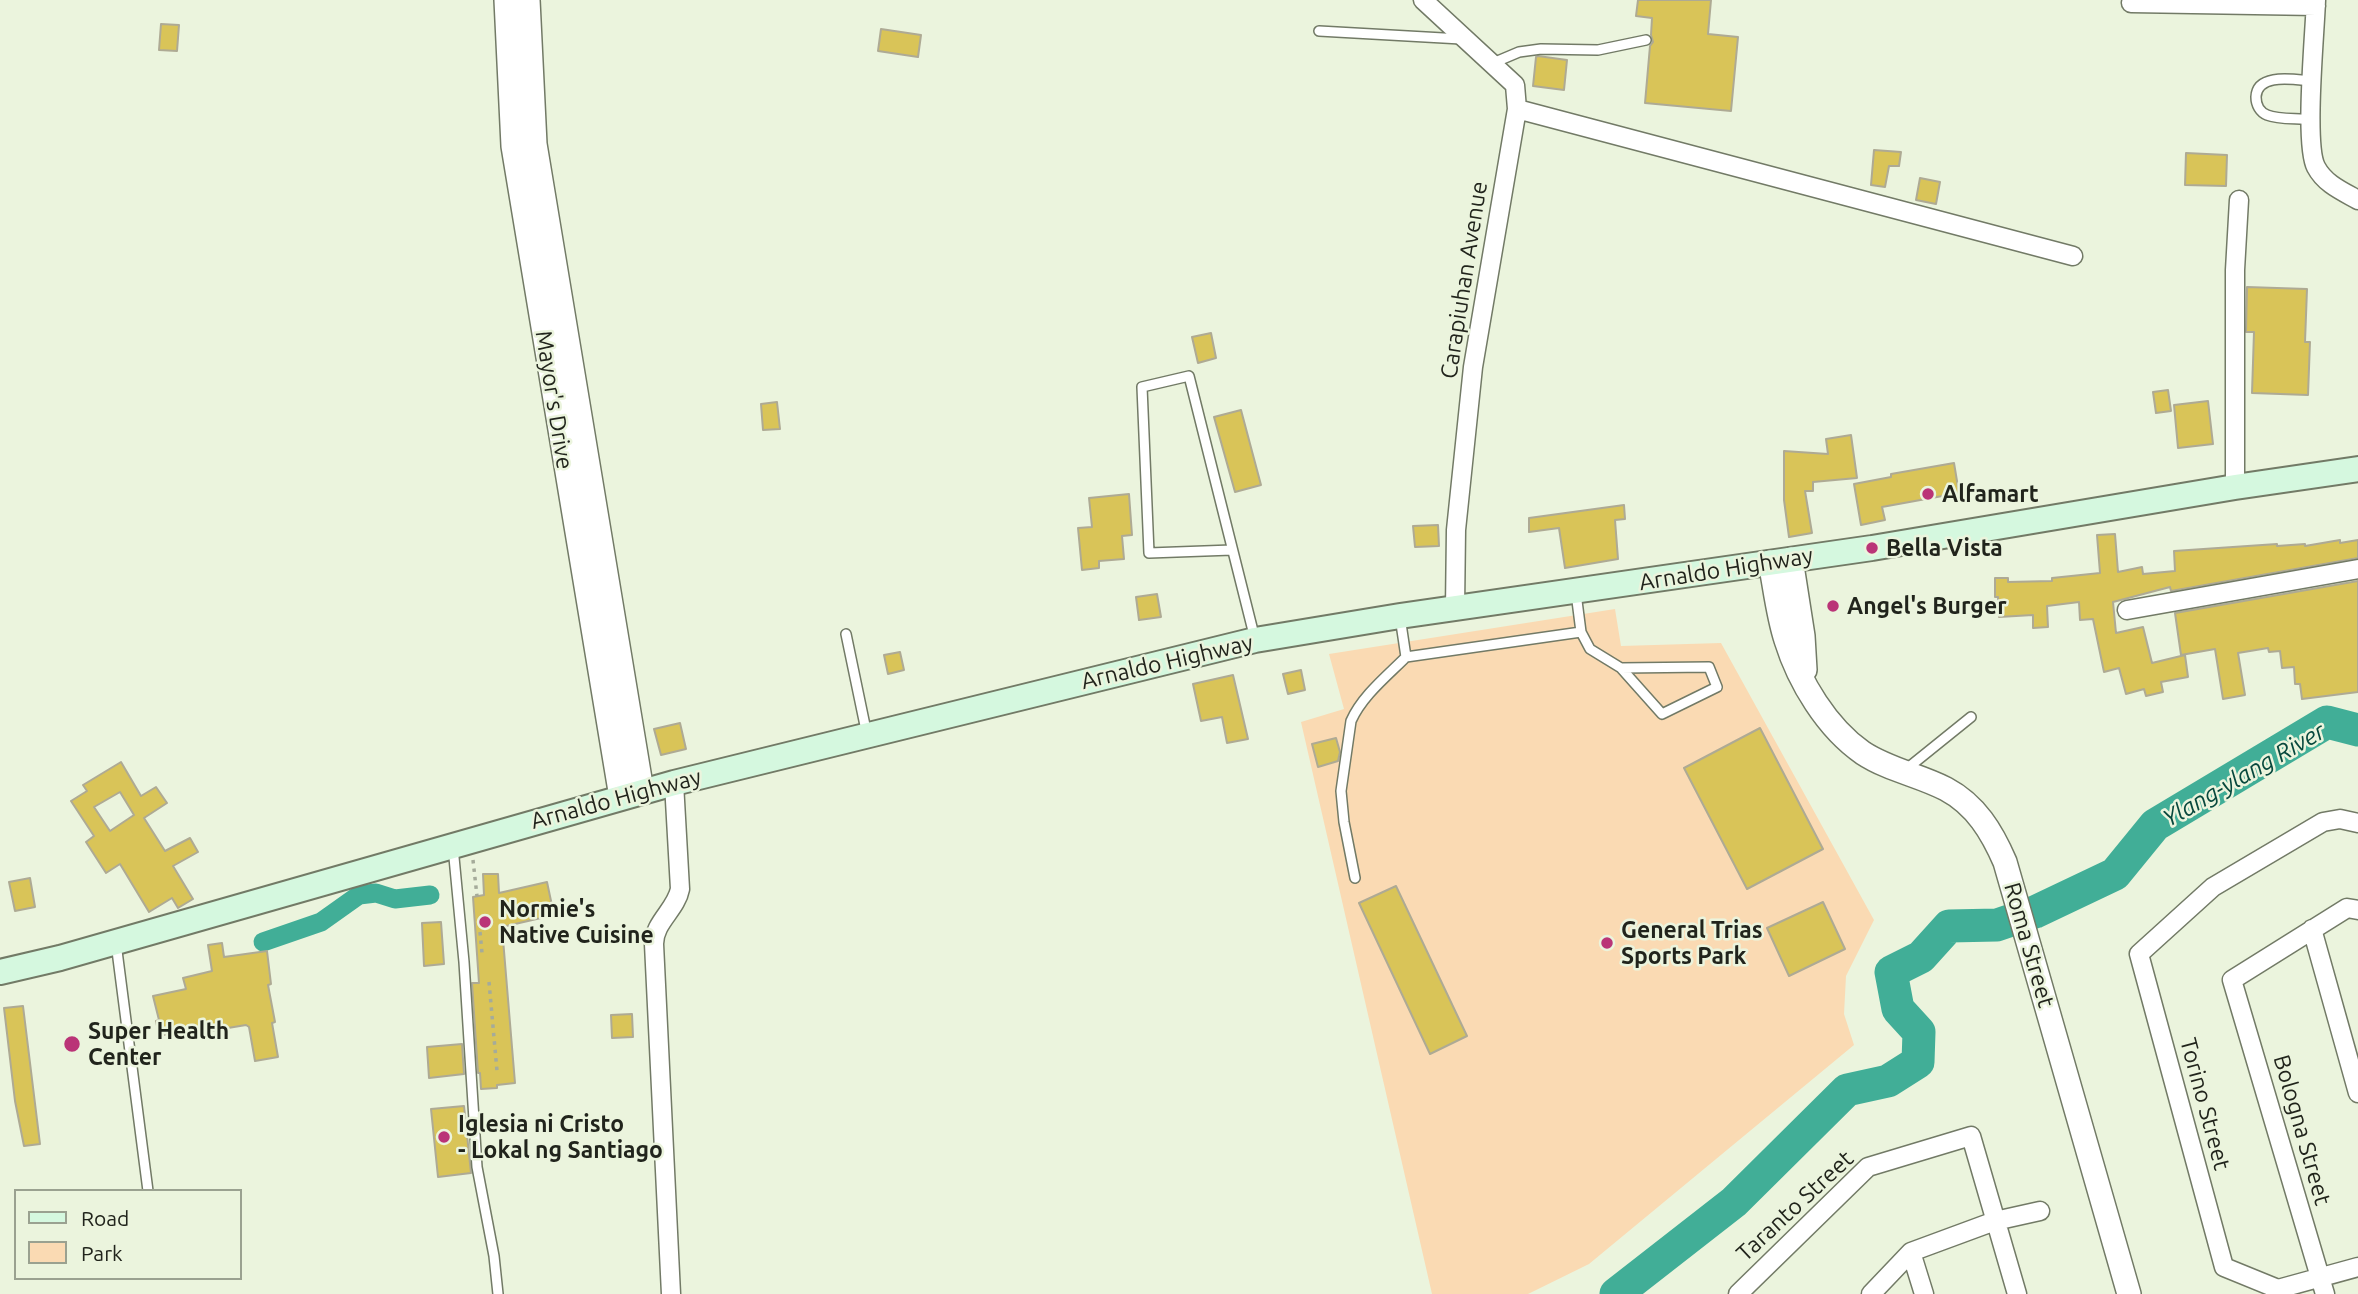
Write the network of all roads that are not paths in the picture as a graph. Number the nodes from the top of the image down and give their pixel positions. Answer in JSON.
{"nodes":[{"id":1,"x":506,"y":0,"type":"edge"},
{"id":2,"x":528,"y":0,"type":"edge"},
{"id":3,"x":1423,"y":0,"type":"edge"},
{"id":4,"x":2131,"y":3,"type":"dead end"},
{"id":5,"x":2316,"y":3,"type":"edge"},
{"id":6,"x":1319,"y":31,"type":"dead end"},
{"id":7,"x":1466,"y":39,"type":"junction"},
{"id":8,"x":1646,"y":40,"type":"dead end"},
{"id":9,"x":1493,"y":63,"type":"junction"},
{"id":10,"x":2312,"y":81,"type":"junction"},
{"id":11,"x":1517,"y":109,"type":"junction"},
{"id":12,"x":2311,"y":120,"type":"junction"},
{"id":13,"x":2239,"y":200,"type":"dead end"},
{"id":14,"x":2358,"y":200,"type":"edge"},
{"id":15,"x":2073,"y":256,"type":"dead end"},
{"id":16,"x":544,"y":270,"type":"junction"},
{"id":17,"x":2358,"y":469,"type":"edge"},
{"id":18,"x":2235,"y":487,"type":"junction"},
{"id":19,"x":1232,"y":550,"type":"junction"},
{"id":20,"x":1781,"y":560,"type":"junction"},
{"id":21,"x":2358,"y":569,"type":"edge"},
{"id":22,"x":1575,"y":592,"type":"junction"},
{"id":23,"x":1455,"y":608,"type":"junction"},
{"id":24,"x":2127,"y":610,"type":"dead end"},
{"id":25,"x":1400,"y":616,"type":"junction"},
{"id":26,"x":1581,"y":632,"type":"junction"},
{"id":27,"x":846,"y":634,"type":"dead end"},
{"id":28,"x":1255,"y":640,"type":"junction"},
{"id":29,"x":1406,"y":657,"type":"junction"},
{"id":30,"x":1621,"y":668,"type":"junction"},
{"id":31,"x":1971,"y":717,"type":"dead end"},
{"id":32,"x":867,"y":735,"type":"junction"},
{"id":33,"x":1903,"y":772,"type":"junction"},
{"id":34,"x":674,"y":783,"type":"junction"},
{"id":35,"x":632,"y":794,"type":"junction"},
{"id":36,"x":2358,"y":823,"type":"edge"},
{"id":37,"x":462,"y":842,"type":"junction"},
{"id":38,"x":1355,"y":878,"type":"dead end"},
{"id":39,"x":2358,"y":910,"type":"edge"},
{"id":40,"x":2312,"y":929,"type":"junction"},
{"id":41,"x":116,"y":941,"type":"junction"},
{"id":42,"x":0,"y":972,"type":"edge"},
{"id":43,"x":2358,"y":1093,"type":"edge"},
{"id":44,"x":148,"y":1189,"type":"edge"},
{"id":45,"x":2040,"y":1210,"type":"dead end"},
{"id":46,"x":1995,"y":1221,"type":"junction"},
{"id":47,"x":1911,"y":1252,"type":"junction"},
{"id":48,"x":2358,"y":1266,"type":"edge"},
{"id":49,"x":2323,"y":1286,"type":"edge"},
{"id":50,"x":498,"y":1294,"type":"edge"},
{"id":51,"x":671,"y":1294,"type":"edge"},
{"id":52,"x":1738,"y":1294,"type":"edge"},
{"id":53,"x":1871,"y":1294,"type":"edge"},
{"id":54,"x":1924,"y":1294,"type":"edge"},
{"id":55,"x":2017,"y":1294,"type":"edge"},
{"id":56,"x":2129,"y":1294,"type":"edge"}],
"edges":[{"from":1,"to":16,"type":"street","name":"Mayor's Drive"},
{"from":2,"to":16,"type":"street","name":"Mayor's Drive"},
{"from":3,"to":7,"type":"street","name":"Carapiuhan Avenue"},
{"from":4,"to":5,"type":"street"},
{"from":5,"to":10,"type":"street"},
{"from":6,"to":7,"type":"lane"},
{"from":7,"to":9,"type":"street","name":"Carapiuhan Avenue"},
{"from":8,"to":9,"type":"lane"},
{"from":9,"to":11,"type":"street","name":"Carapiuhan Avenue"},
{"from":10,"to":12,"type":"street"},
{"from":10,"to":12,"type":"lane"},
{"from":11,"to":15,"type":"street"},
{"from":11,"to":23,"type":"street","name":"Carapiuhan Avenue"},
{"from":12,"to":14,"type":"street"},
{"from":13,"to":18,"type":"street"},
{"from":16,"to":35,"type":"street","name":"Mayor's Drive"},
{"from":17,"to":18,"type":"main road","name":"Arnaldo Highway"},
{"from":18,"to":20,"type":"main road","name":"Arnaldo Highway"},
{"from":19,"to":19,"type":"lane"},
{"from":19,"to":28,"type":"lane"},
{"from":20,"to":22,"type":"main road","name":"Arnaldo Highway"},
{"from":20,"to":33,"type":"street","name":"Roma Street"},
{"from":21,"to":24,"type":"street"},
{"from":22,"to":23,"type":"main road","name":"Arnaldo Highway"},
{"from":22,"to":26,"type":"lane"},
{"from":23,"to":25,"type":"main road","name":"Arnaldo Highway"},
{"from":25,"to":28,"type":"main road","name":"Arnaldo Highway"},
{"from":25,"to":29,"type":"lane"},
{"from":26,"to":29,"type":"lane"},
{"from":26,"to":30,"type":"lane"},
{"from":27,"to":32,"type":"lane"},
{"from":28,"to":32,"type":"main road","name":"Arnaldo Highway"},
{"from":29,"to":38,"type":"lane"},
{"from":30,"to":30,"type":"lane"},
{"from":31,"to":33,"type":"lane"},
{"from":32,"to":34,"type":"main road","name":"Arnaldo Highway"},
{"from":33,"to":56,"type":"street","name":"Roma Street"},
{"from":34,"to":35,"type":"main road","name":"Arnaldo Highway"},
{"from":34,"to":51,"type":"street"},
{"from":35,"to":37,"type":"main road","name":"Arnaldo Highway"},
{"from":36,"to":49,"type":"street","name":"Torino Street"},
{"from":37,"to":41,"type":"main road","name":"Arnaldo Highway"},
{"from":37,"to":50,"type":"lane"},
{"from":39,"to":40,"type":"street"},
{"from":40,"to":43,"type":"street"},
{"from":40,"to":49,"type":"street","name":"Bologna Street"},
{"from":41,"to":42,"type":"main road","name":"Arnaldo Highway"},
{"from":41,"to":44,"type":"lane"},
{"from":45,"to":46,"type":"street"},
{"from":46,"to":47,"type":"street"},
{"from":46,"to":52,"type":"street","name":"Taranto Street"},
{"from":46,"to":55,"type":"street"},
{"from":47,"to":53,"type":"street"},
{"from":47,"to":54,"type":"street"},
{"from":48,"to":49,"type":"street"}]}
